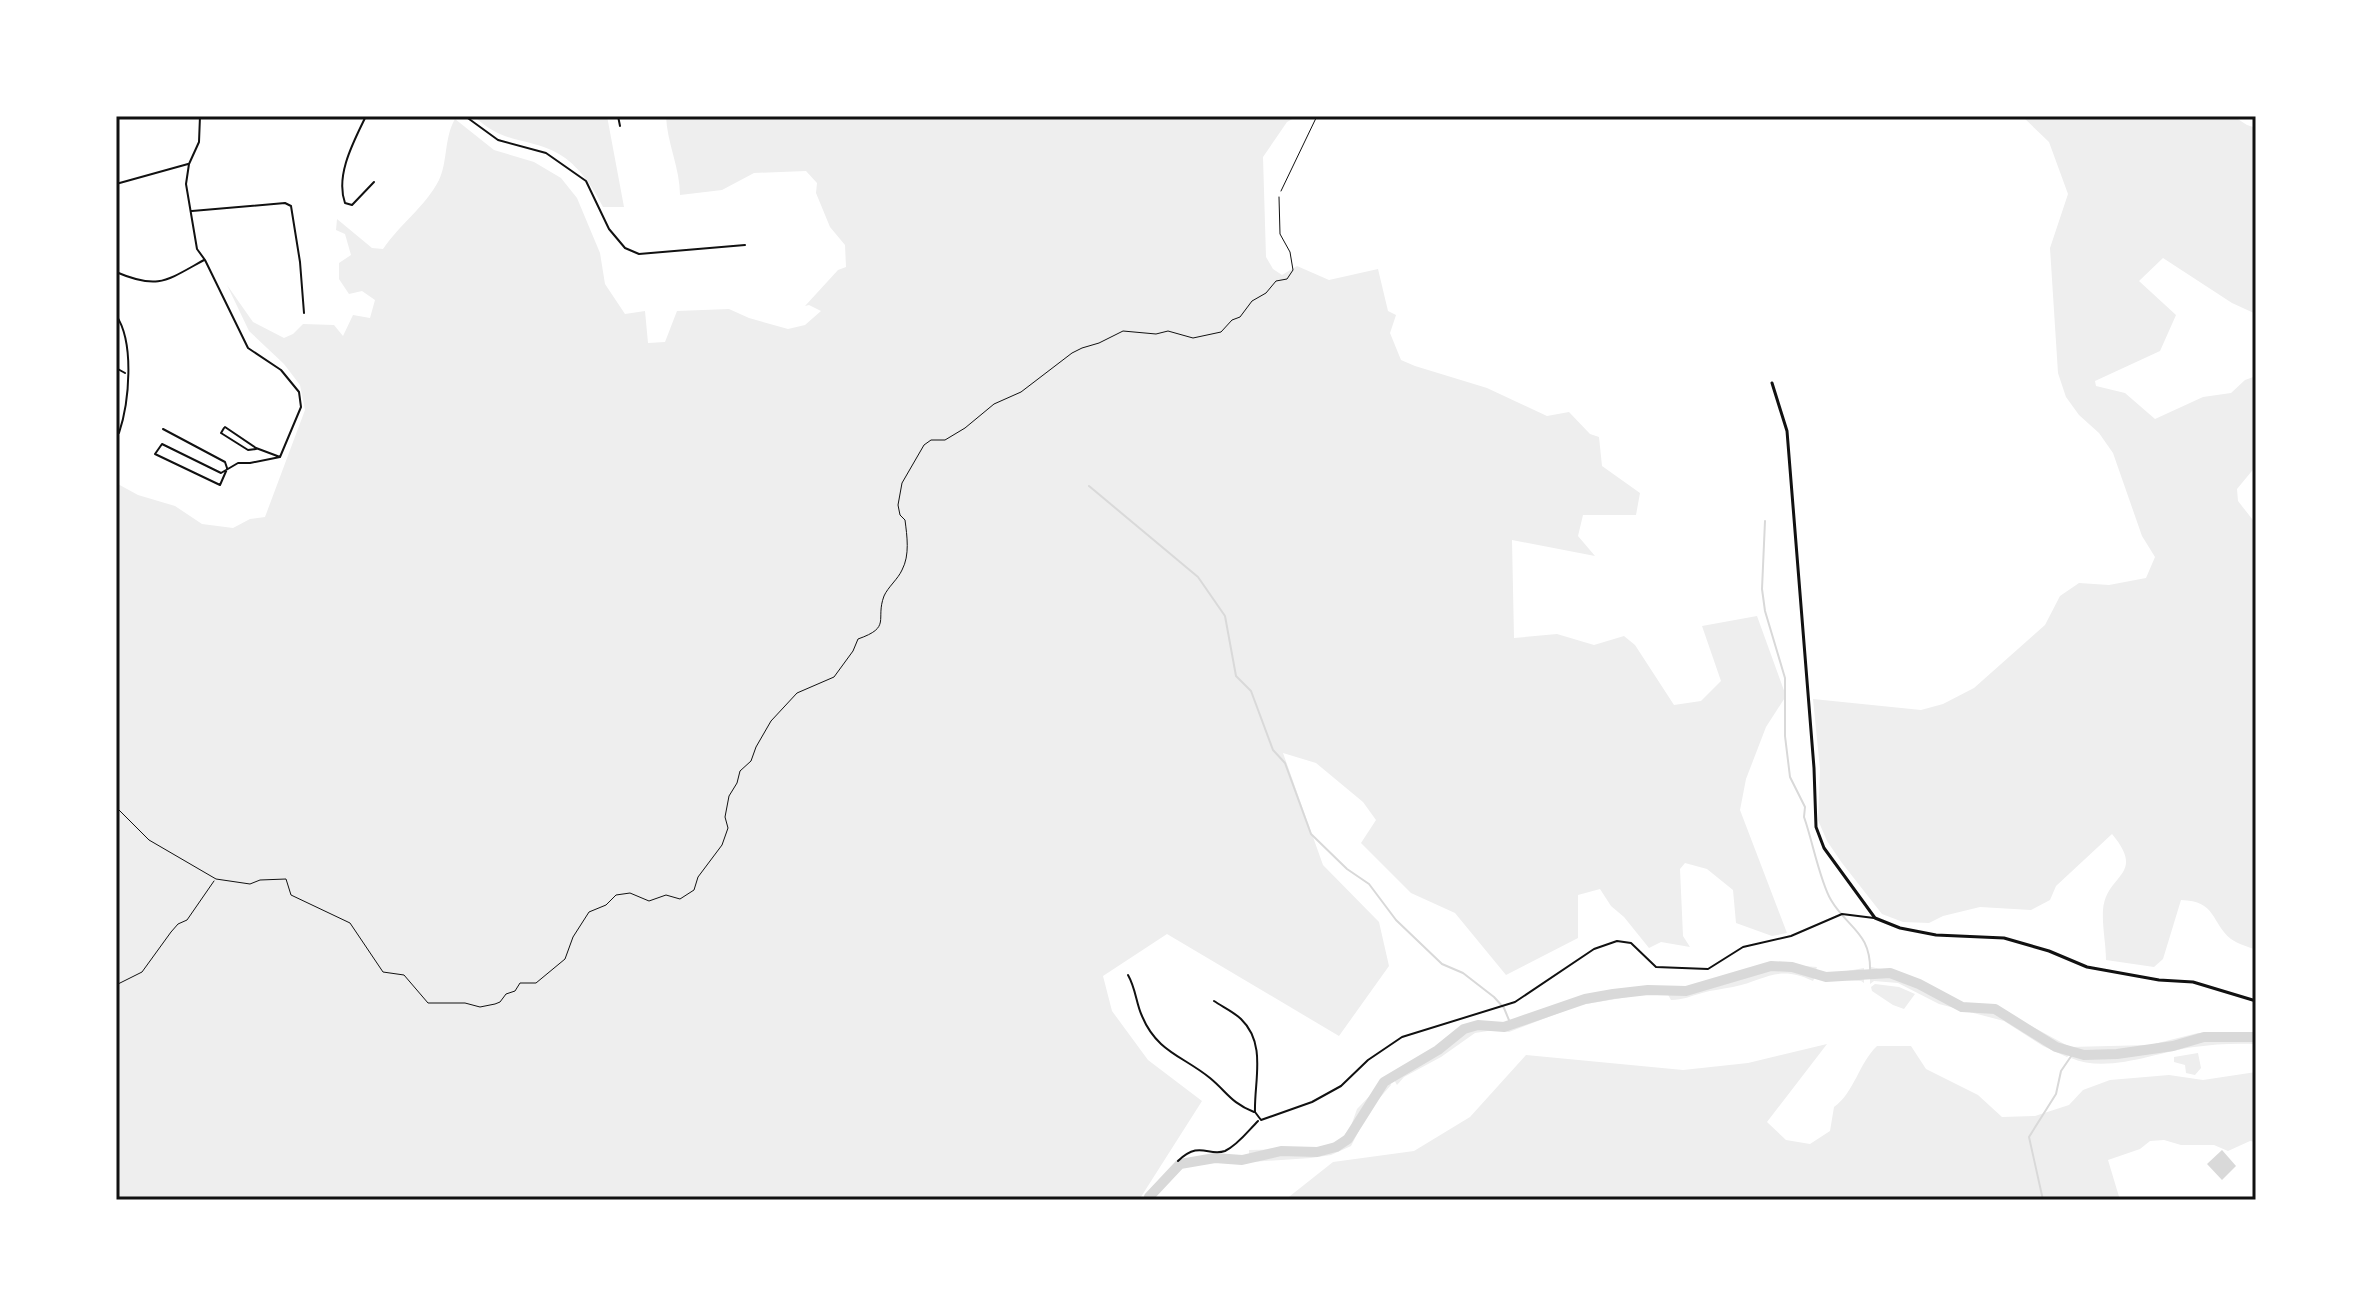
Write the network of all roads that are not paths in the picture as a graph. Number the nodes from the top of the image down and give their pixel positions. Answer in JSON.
{"nodes":[{"id":1,"x":200,"y":116,"type":"edge"},
{"id":2,"x":366,"y":116,"type":"edge"},
{"id":3,"x":465,"y":116,"type":"edge"},
{"id":4,"x":618,"y":116,"type":"edge"},
{"id":5,"x":1317,"y":116,"type":"edge"},
{"id":6,"x":620,"y":126,"type":"dead end"},
{"id":7,"x":189,"y":164,"type":"junction"},
{"id":8,"x":374,"y":182,"type":"dead end"},
{"id":9,"x":116,"y":184,"type":"edge"},
{"id":10,"x":1281,"y":191,"type":"road end"},
{"id":11,"x":191,"y":211,"type":"junction"},
{"id":12,"x":745,"y":245,"type":"dead end"},
{"id":13,"x":205,"y":260,"type":"junction"},
{"id":14,"x":116,"y":272,"type":"edge"},
{"id":15,"x":304,"y":313,"type":"dead end"},
{"id":16,"x":116,"y":315,"type":"edge"},
{"id":17,"x":116,"y":368,"type":"edge"},
{"id":18,"x":126,"y":374,"type":"junction"},
{"id":19,"x":1772,"y":383,"type":"dead end"},
{"id":20,"x":163,"y":429,"type":"dead end"},
{"id":21,"x":119,"y":433,"type":"dead end"},
{"id":22,"x":256,"y":448,"type":"junction"},
{"id":23,"x":280,"y":457,"type":"junction"},
{"id":24,"x":227,"y":469,"type":"junction"},
{"id":25,"x":1875,"y":918,"type":"junction"},
{"id":26,"x":1128,"y":975,"type":"dead end"},
{"id":27,"x":1214,"y":1001,"type":"dead end"},
{"id":28,"x":2256,"y":1001,"type":"edge"},
{"id":29,"x":1255,"y":1112,"type":"junction"},
{"id":30,"x":1259,"y":1120,"type":"junction"},
{"id":31,"x":1178,"y":1161,"type":"dead end"}],
"edges":[{"from":1,"to":7,"type":"street"},
{"from":2,"to":8,"type":"street"},
{"from":3,"to":12,"type":"street"},
{"from":4,"to":6,"type":"street"},
{"from":5,"to":10,"type":"lane"},
{"from":7,"to":9,"type":"street"},
{"from":7,"to":11,"type":"street"},
{"from":11,"to":13,"type":"street"},
{"from":11,"to":15,"type":"street"},
{"from":13,"to":14,"type":"street"},
{"from":13,"to":23,"type":"street"},
{"from":16,"to":18,"type":"street"},
{"from":17,"to":18,"type":"street"},
{"from":18,"to":21,"type":"street"},
{"from":19,"to":25,"type":"street"},
{"from":20,"to":24,"type":"street"},
{"from":22,"to":22,"type":"street"},
{"from":22,"to":23,"type":"street"},
{"from":23,"to":24,"type":"street"},
{"from":24,"to":24,"type":"street"},
{"from":25,"to":28,"type":"street"},
{"from":25,"to":30,"type":"street"},
{"from":26,"to":29,"type":"street"},
{"from":27,"to":29,"type":"street"},
{"from":29,"to":30,"type":"street"},
{"from":30,"to":31,"type":"street"}]}
